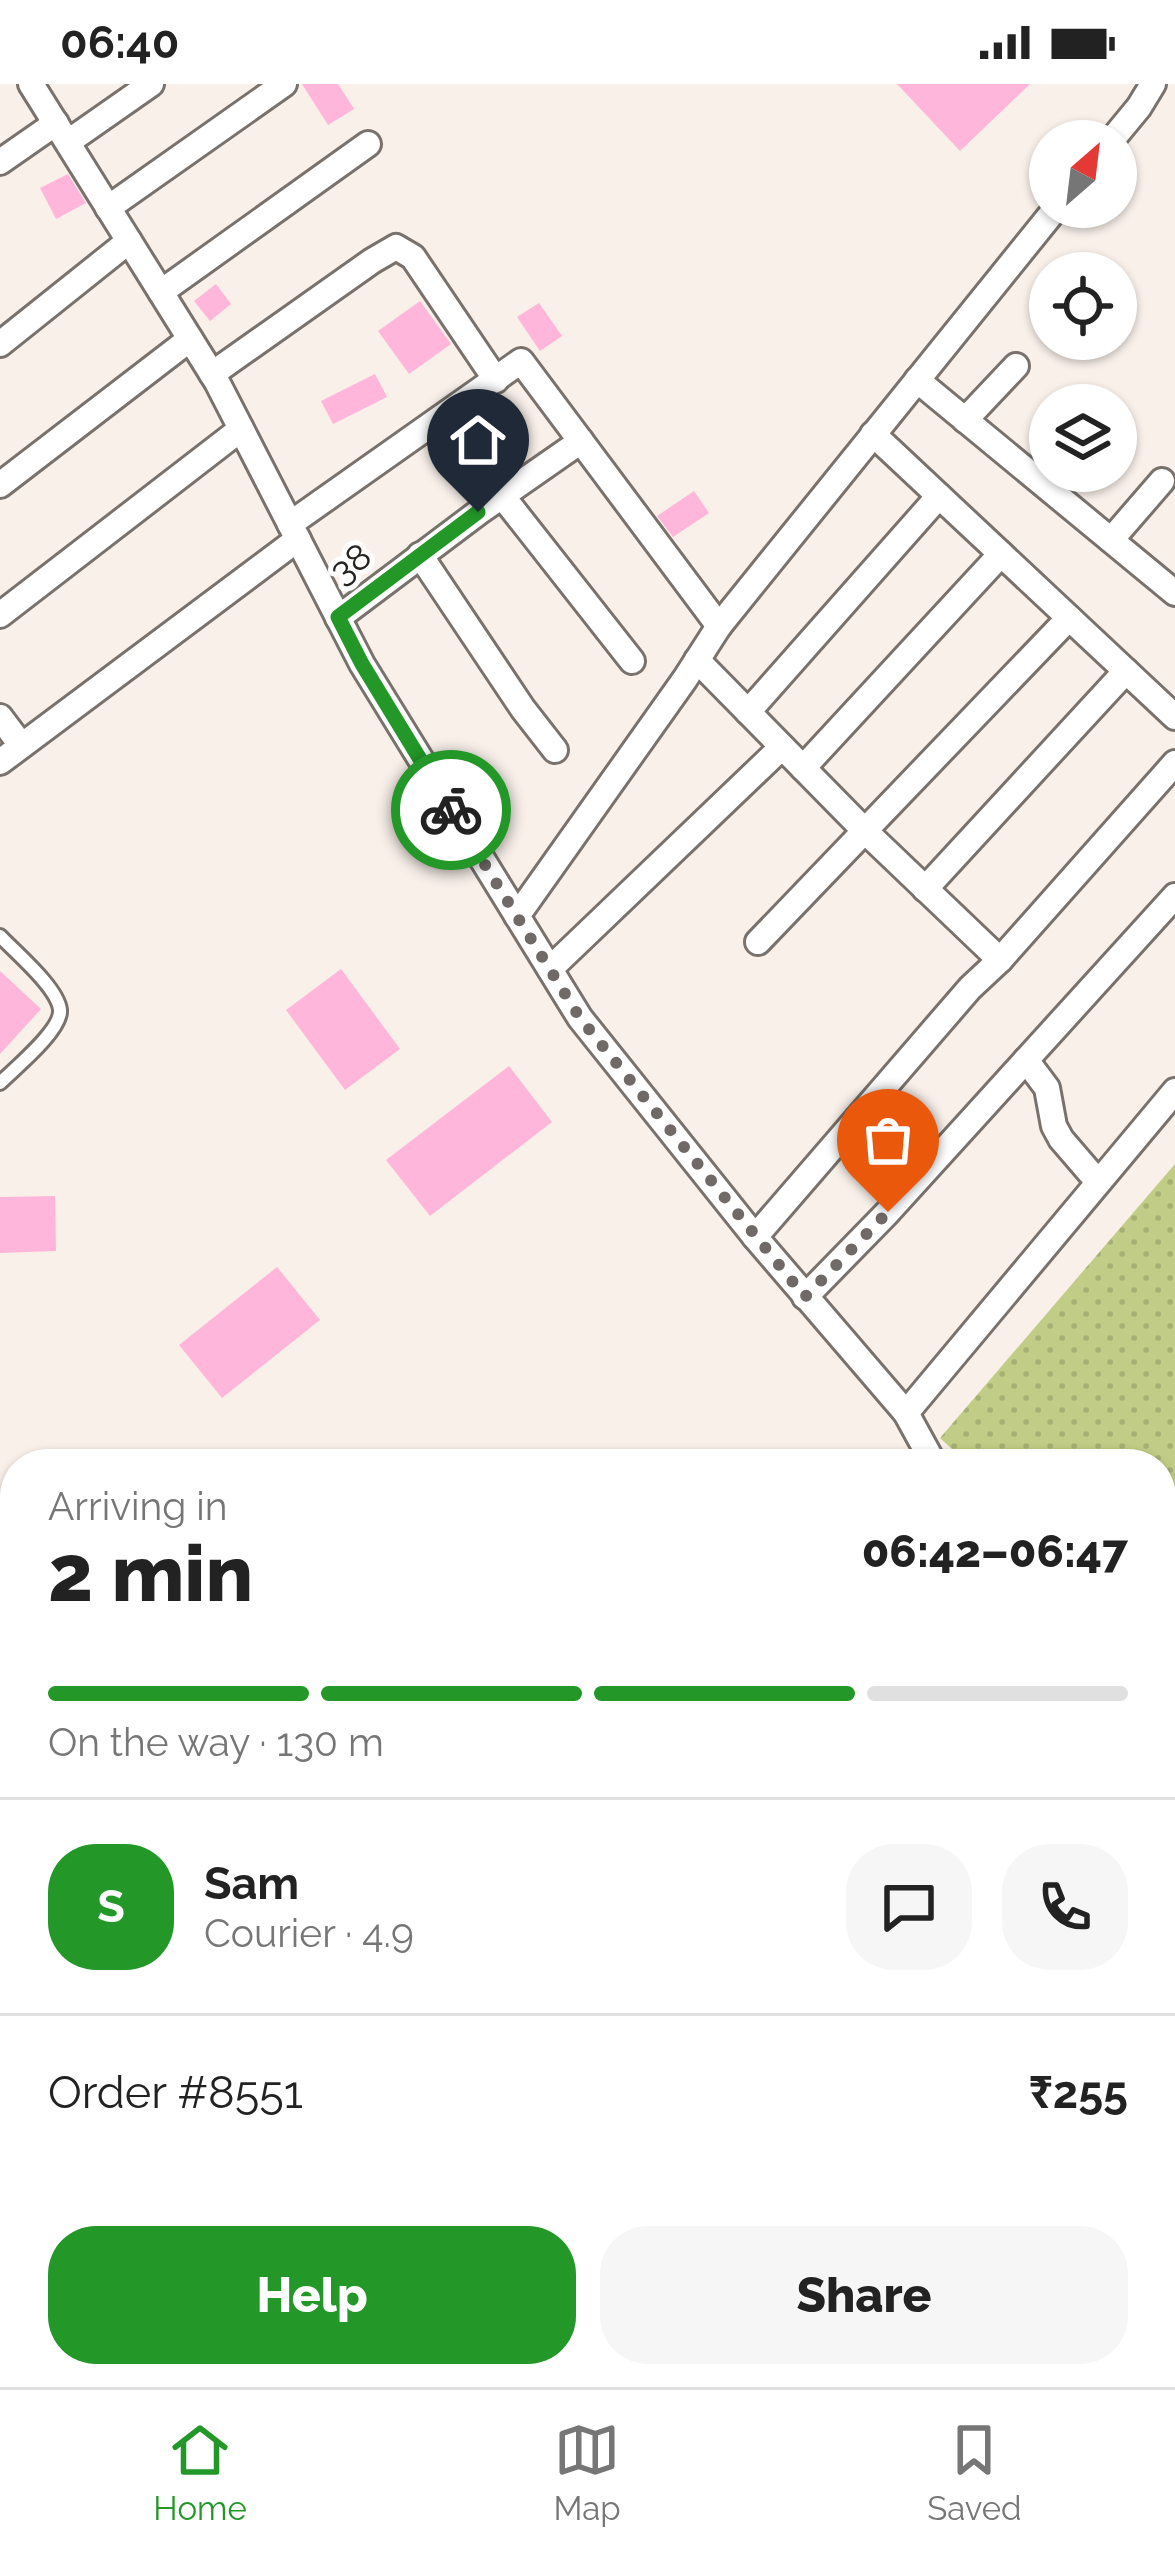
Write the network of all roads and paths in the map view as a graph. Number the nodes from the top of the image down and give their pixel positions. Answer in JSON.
{"nodes":[{"id":1,"x":32,"y":84,"type":"edge"},
{"id":2,"x":151,"y":84,"type":"edge"},
{"id":3,"x":284,"y":84,"type":"edge"},
{"id":4,"x":1154,"y":84,"type":"edge"},
{"id":5,"x":1127,"y":120,"type":"edge"},
{"id":6,"x":62,"y":132,"type":"junction"},
{"id":7,"x":368,"y":145,"type":"dead end"},
{"id":8,"x":0,"y":162,"type":"edge"},
{"id":9,"x":108,"y":208,"type":"junction"},
{"id":10,"x":1041,"y":228,"type":"edge"},
{"id":11,"x":129,"y":241,"type":"junction"},
{"id":12,"x":161,"y":292,"type":"junction"},
{"id":13,"x":190,"y":339,"type":"junction"},
{"id":14,"x":0,"y":344,"type":"edge"},
{"id":15,"x":1016,"y":366,"type":"dead end"},
{"id":16,"x":212,"y":374,"type":"junction"},
{"id":17,"x":496,"y":380,"type":"junction"},
{"id":18,"x":916,"y":380,"type":"junction"},
{"id":19,"x":965,"y":420,"type":"junction"},
{"id":20,"x":241,"y":429,"type":"junction"},
{"id":21,"x":873,"y":434,"type":"junction"},
{"id":22,"x":580,"y":441,"type":"junction"},
{"id":23,"x":1029,"y":464,"type":"edge"},
{"id":24,"x":1162,"y":481,"type":"dead end"},
{"id":25,"x":0,"y":484,"type":"edge"},
{"id":26,"x":1062,"y":492,"type":"edge"},
{"id":27,"x":502,"y":496,"type":"junction"},
{"id":28,"x":939,"y":496,"type":"junction"},
{"id":29,"x":294,"y":531,"type":"junction"},
{"id":30,"x":1111,"y":540,"type":"junction"},
{"id":31,"x":1001,"y":554,"type":"junction"},
{"id":32,"x":420,"y":555,"type":"junction"},
{"id":33,"x":1175,"y":593,"type":"edge"},
{"id":34,"x":0,"y":615,"type":"edge"},
{"id":35,"x":338,"y":617,"type":"junction"},
{"id":36,"x":1070,"y":618,"type":"junction"},
{"id":37,"x":719,"y":626,"type":"junction"},
{"id":38,"x":632,"y":661,"type":"dead end"},
{"id":39,"x":697,"y":661,"type":"junction"},
{"id":40,"x":1126,"y":670,"type":"junction"},
{"id":41,"x":748,"y":712,"type":"junction"},
{"id":42,"x":0,"y":717,"type":"edge"},
{"id":43,"x":1175,"y":717,"type":"edge"},
{"id":44,"x":21,"y":745,"type":"junction"},
{"id":45,"x":782,"y":747,"type":"junction"},
{"id":46,"x":555,"y":749,"type":"dead end"},
{"id":47,"x":0,"y":762,"type":"edge"},
{"id":48,"x":1175,"y":763,"type":"edge"},
{"id":49,"x":802,"y":768,"type":"junction"},
{"id":50,"x":865,"y":831,"type":"junction"},
{"id":51,"x":925,"y":889,"type":"junction"},
{"id":52,"x":1175,"y":896,"type":"edge"},
{"id":53,"x":517,"y":916,"type":"junction"},
{"id":54,"x":0,"y":936,"type":"edge"},
{"id":55,"x":758,"y":942,"type":"dead end"},
{"id":56,"x":1000,"y":960,"type":"junction"},
{"id":57,"x":550,"y":969,"type":"junction"},
{"id":58,"x":1026,"y":1060,"type":"junction"},
{"id":59,"x":0,"y":1083,"type":"edge"},
{"id":60,"x":1175,"y":1091,"type":"edge"},
{"id":61,"x":1098,"y":1182,"type":"junction"},
{"id":62,"x":755,"y":1237,"type":"junction"},
{"id":63,"x":805,"y":1297,"type":"junction"},
{"id":64,"x":907,"y":1413,"type":"junction"},
{"id":65,"x":926,"y":1449,"type":"edge"}],
"edges":[{"from":1,"to":6,"type":"street"},
{"from":2,"to":6,"type":"street"},
{"from":3,"to":9,"type":"street"},
{"from":4,"to":5,"type":"street"},
{"from":6,"to":8,"type":"street"},
{"from":6,"to":9,"type":"street"},
{"from":7,"to":12,"type":"street"},
{"from":9,"to":11,"type":"street"},
{"from":10,"to":18,"type":"street"},
{"from":11,"to":12,"type":"street"},
{"from":11,"to":14,"type":"street"},
{"from":12,"to":13,"type":"street"},
{"from":13,"to":16,"type":"street"},
{"from":13,"to":25,"type":"street"},
{"from":15,"to":19,"type":"street"},
{"from":16,"to":17,"type":"street"},
{"from":16,"to":20,"type":"street"},
{"from":17,"to":22,"type":"street"},
{"from":17,"to":29,"type":"street"},
{"from":18,"to":19,"type":"street"},
{"from":18,"to":21,"type":"street"},
{"from":19,"to":23,"type":"street"},
{"from":20,"to":29,"type":"street"},
{"from":20,"to":34,"type":"street"},
{"from":21,"to":28,"type":"street"},
{"from":21,"to":37,"type":"street"},
{"from":22,"to":27,"type":"street","name":"38"},
{"from":22,"to":37,"type":"street"},
{"from":24,"to":30,"type":"street"},
{"from":26,"to":30,"type":"street"},
{"from":27,"to":32,"type":"street","name":"38"},
{"from":27,"to":38,"type":"street"},
{"from":28,"to":31,"type":"street"},
{"from":28,"to":41,"type":"street"},
{"from":29,"to":35,"type":"street"},
{"from":29,"to":44,"type":"street"},
{"from":30,"to":33,"type":"street"},
{"from":31,"to":36,"type":"street"},
{"from":31,"to":49,"type":"street"},
{"from":32,"to":35,"type":"street","name":"38"},
{"from":32,"to":46,"type":"street"},
{"from":35,"to":53,"type":"street"},
{"from":36,"to":40,"type":"street"},
{"from":36,"to":50,"type":"street"},
{"from":37,"to":39,"type":"street"},
{"from":39,"to":41,"type":"street"},
{"from":39,"to":53,"type":"street"},
{"from":40,"to":43,"type":"street"},
{"from":40,"to":51,"type":"street"},
{"from":41,"to":45,"type":"street"},
{"from":42,"to":44,"type":"street"},
{"from":44,"to":47,"type":"street"},
{"from":45,"to":49,"type":"street"},
{"from":45,"to":57,"type":"street"},
{"from":48,"to":56,"type":"street"},
{"from":49,"to":50,"type":"street"},
{"from":50,"to":51,"type":"street"},
{"from":50,"to":55,"type":"street"},
{"from":51,"to":56,"type":"street"},
{"from":52,"to":58,"type":"street"},
{"from":53,"to":57,"type":"street"},
{"from":54,"to":59,"type":"lane"},
{"from":56,"to":62,"type":"street"},
{"from":57,"to":62,"type":"street"},
{"from":58,"to":61,"type":"street"},
{"from":58,"to":63,"type":"street"},
{"from":60,"to":61,"type":"street"},
{"from":61,"to":64,"type":"street"},
{"from":62,"to":63,"type":"street"},
{"from":63,"to":64,"type":"street"},
{"from":64,"to":65,"type":"street"}]}
